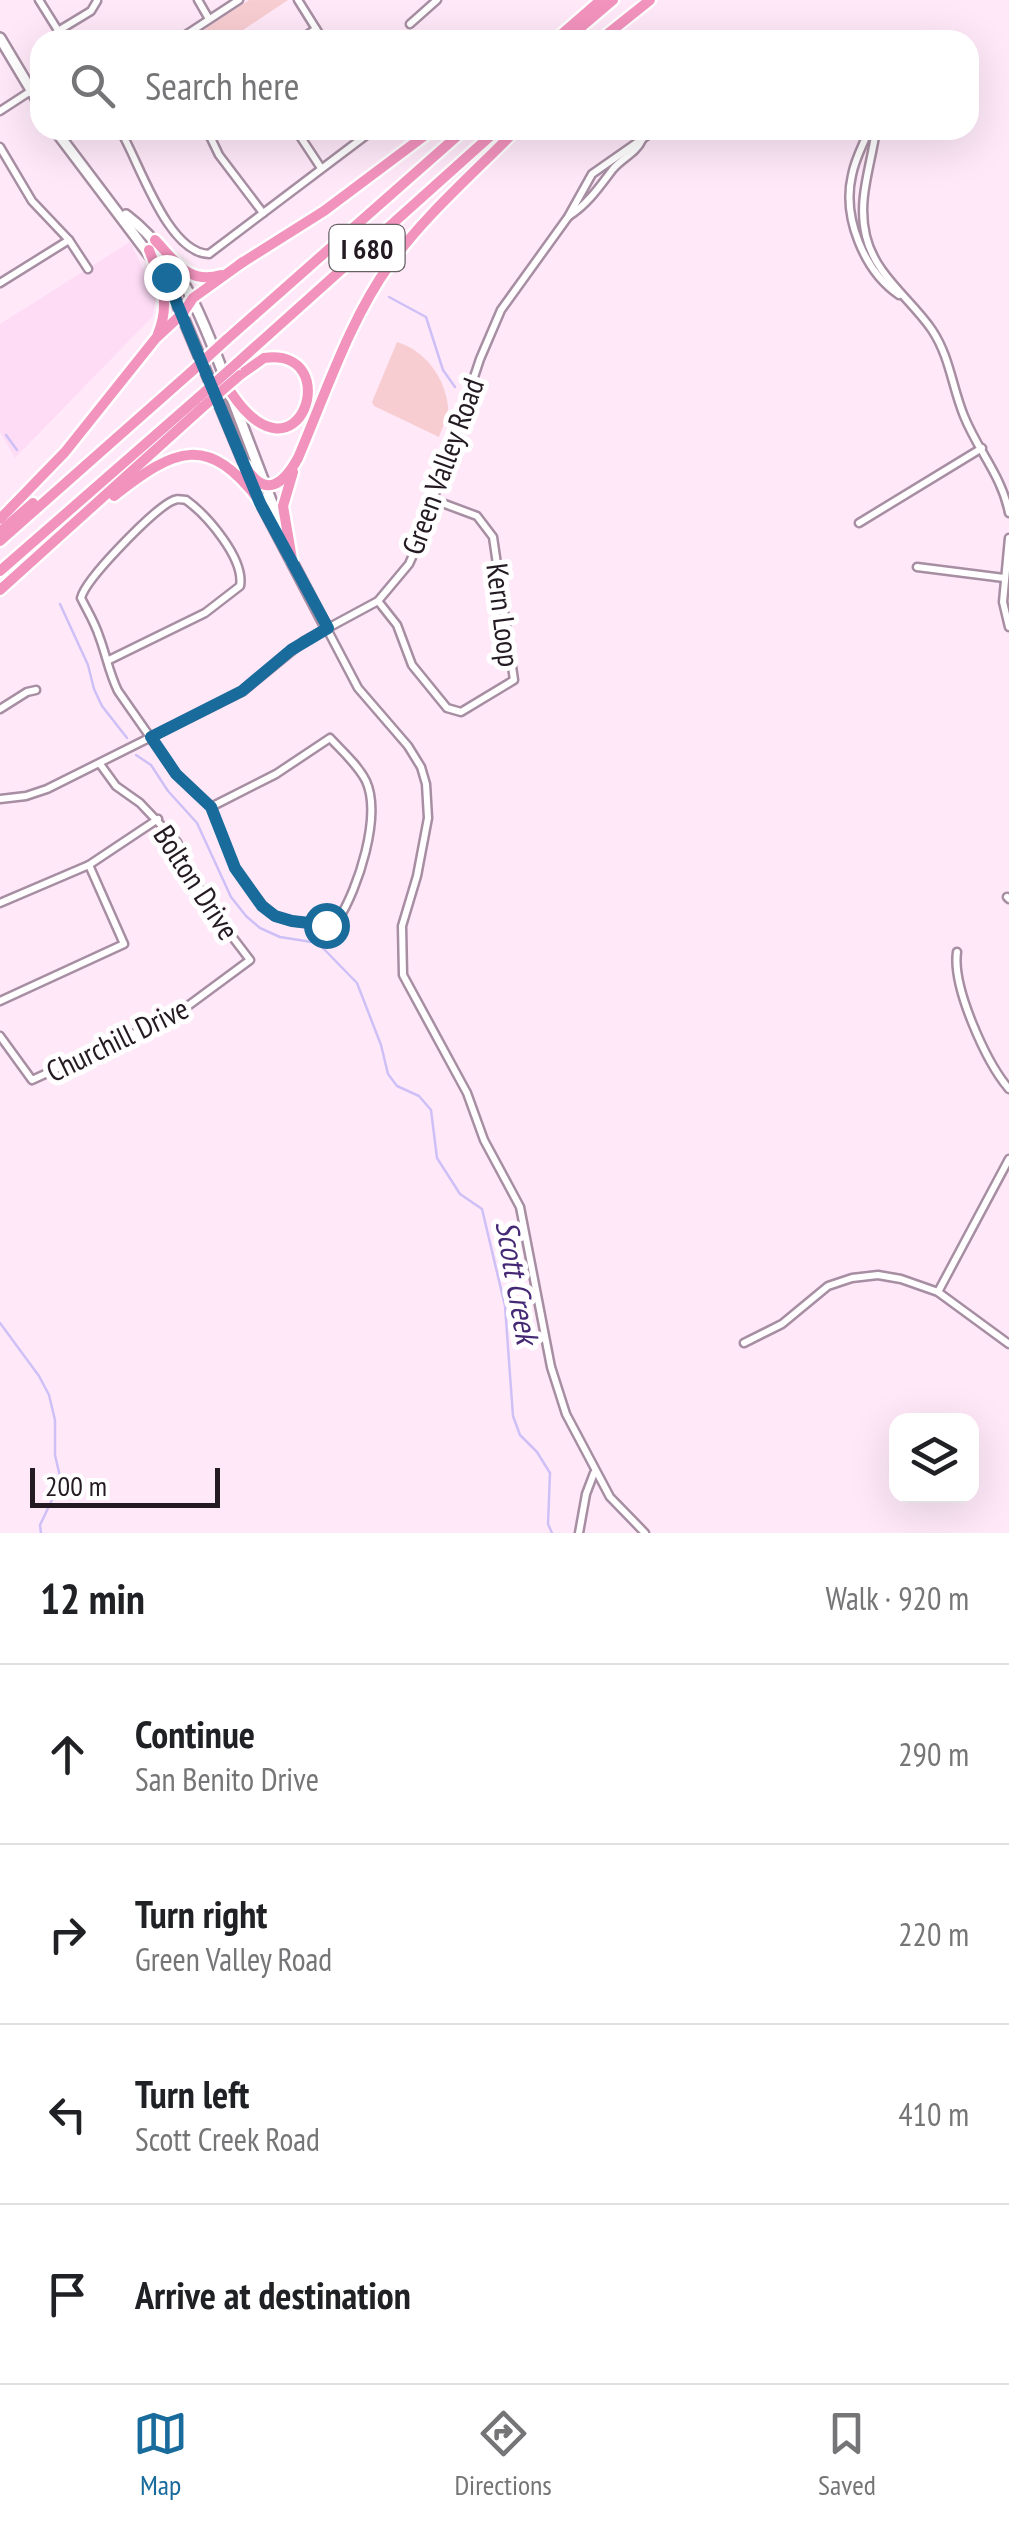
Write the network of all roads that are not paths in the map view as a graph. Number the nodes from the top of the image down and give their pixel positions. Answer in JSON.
{"nodes":[{"id":1,"x":39,"y":0,"type":"edge"},
{"id":2,"x":198,"y":0,"type":"edge"},
{"id":3,"x":239,"y":0,"type":"edge"},
{"id":4,"x":298,"y":0,"type":"edge"},
{"id":5,"x":437,"y":0,"type":"edge"},
{"id":6,"x":600,"y":0,"type":"edge"},
{"id":7,"x":613,"y":0,"type":"edge"},
{"id":8,"x":651,"y":0,"type":"edge"},
{"id":9,"x":97,"y":1,"type":"edge"},
{"id":10,"x":210,"y":18,"type":"junction"},
{"id":11,"x":410,"y":24,"type":"dead end"},
{"id":12,"x":316,"y":29,"type":"edge"},
{"id":13,"x":58,"y":30,"type":"joint"},
{"id":14,"x":193,"y":30,"type":"edge"},
{"id":15,"x":566,"y":30,"type":"edge"},
{"id":16,"x":578,"y":30,"type":"edge"},
{"id":17,"x":613,"y":30,"type":"edge"},
{"id":18,"x":619,"y":30,"type":"edge"},
{"id":19,"x":0,"y":38,"type":"edge"},
{"id":20,"x":30,"y":80,"type":"edge"},
{"id":21,"x":30,"y":92,"type":"edge"},
{"id":22,"x":0,"y":111,"type":"edge"},
{"id":23,"x":62,"y":140,"type":"edge"},
{"id":24,"x":125,"y":140,"type":"edge"},
{"id":25,"x":212,"y":140,"type":"edge"},
{"id":26,"x":303,"y":140,"type":"edge"},
{"id":27,"x":359,"y":140,"type":"edge"},
{"id":28,"x":419,"y":140,"type":"edge"},
{"id":29,"x":443,"y":140,"type":"edge"},
{"id":30,"x":452,"y":140,"type":"edge"},
{"id":31,"x":486,"y":140,"type":"edge"},
{"id":32,"x":506,"y":140,"type":"edge"},
{"id":33,"x":642,"y":140,"type":"joint"},
{"id":34,"x":867,"y":140,"type":"edge"},
{"id":35,"x":871,"y":140,"type":"edge"},
{"id":36,"x":0,"y":147,"type":"edge"},
{"id":37,"x":602,"y":165,"type":"junction"},
{"id":38,"x":321,"y":168,"type":"junction"},
{"id":39,"x":610,"y":173,"type":"junction"},
{"id":40,"x":584,"y":187,"type":"junction"},
{"id":41,"x":595,"y":193,"type":"junction"},
{"id":42,"x":264,"y":213,"type":"junction"},
{"id":43,"x":568,"y":217,"type":"junction"},
{"id":44,"x":68,"y":240,"type":"junction"},
{"id":45,"x":152,"y":245,"type":"junction"},
{"id":46,"x":243,"y":262,"type":"junction"},
{"id":47,"x":88,"y":270,"type":"dead end"},
{"id":48,"x":0,"y":283,"type":"edge"},
{"id":49,"x":193,"y":298,"type":"junction"},
{"id":50,"x":904,"y":298,"type":"junction"},
{"id":51,"x":183,"y":313,"type":"junction"},
{"id":52,"x":225,"y":337,"type":"junction"},
{"id":53,"x":156,"y":338,"type":"junction"},
{"id":54,"x":238,"y":370,"type":"junction"},
{"id":55,"x":230,"y":391,"type":"junction"},
{"id":56,"x":161,"y":394,"type":"junction"},
{"id":57,"x":201,"y":402,"type":"junction"},
{"id":58,"x":982,"y":448,"type":"junction"},
{"id":59,"x":298,"y":458,"type":"junction"},
{"id":60,"x":245,"y":466,"type":"junction"},
{"id":61,"x":266,"y":485,"type":"junction"},
{"id":62,"x":434,"y":500,"type":"junction"},
{"id":63,"x":260,"y":503,"type":"junction"},
{"id":64,"x":1009,"y":514,"type":"edge"},
{"id":65,"x":0,"y":520,"type":"edge"},
{"id":66,"x":859,"y":524,"type":"dead end"},
{"id":67,"x":0,"y":532,"type":"edge"},
{"id":68,"x":1009,"y":538,"type":"edge"},
{"id":69,"x":58,"y":540,"type":"junction"},
{"id":70,"x":0,"y":541,"type":"edge"},
{"id":71,"x":292,"y":559,"type":"junction"},
{"id":72,"x":917,"y":567,"type":"dead end"},
{"id":73,"x":0,"y":571,"type":"edge"},
{"id":74,"x":1004,"y":578,"type":"junction"},
{"id":75,"x":0,"y":590,"type":"edge"},
{"id":76,"x":378,"y":601,"type":"junction"},
{"id":77,"x":1009,"y":627,"type":"edge"},
{"id":78,"x":328,"y":628,"type":"junction"},
{"id":79,"x":107,"y":662,"type":"junction"},
{"id":80,"x":36,"y":690,"type":"dead end"},
{"id":81,"x":0,"y":710,"type":"edge"},
{"id":82,"x":151,"y":737,"type":"junction"},
{"id":83,"x":100,"y":764,"type":"junction"},
{"id":84,"x":0,"y":799,"type":"edge"},
{"id":85,"x":211,"y":807,"type":"junction"},
{"id":86,"x":158,"y":820,"type":"junction"},
{"id":87,"x":89,"y":865,"type":"junction"},
{"id":88,"x":0,"y":903,"type":"edge"},
{"id":89,"x":956,"y":952,"type":"dead end"},
{"id":90,"x":250,"y":960,"type":"joint"},
{"id":91,"x":0,"y":1001,"type":"edge"},
{"id":92,"x":0,"y":1036,"type":"edge"},
{"id":93,"x":1009,"y":1089,"type":"edge"},
{"id":94,"x":1009,"y":1159,"type":"edge"},
{"id":95,"x":938,"y":1292,"type":"junction"},
{"id":96,"x":744,"y":1343,"type":"dead end"},
{"id":97,"x":1009,"y":1344,"type":"edge"},
{"id":98,"x":595,"y":1471,"type":"junction"},
{"id":99,"x":579,"y":1533,"type":"edge"},
{"id":100,"x":646,"y":1533,"type":"edge"}],
"edges":[{"from":1,"to":13,"type":"street"},
{"from":2,"to":10,"type":"street"},
{"from":3,"to":10,"type":"street"},
{"from":4,"to":12,"type":"street"},
{"from":5,"to":11,"type":"street"},
{"from":6,"to":15,"type":"highway"},
{"from":7,"to":16,"type":"highway"},
{"from":8,"to":17,"type":"highway"},
{"from":8,"to":18,"type":"highway"},
{"from":9,"to":13,"type":"street"},
{"from":10,"to":14,"type":"street"},
{"from":19,"to":20,"type":"main road"},
{"from":21,"to":22,"type":"street"},
{"from":23,"to":45,"type":"main road"},
{"from":24,"to":42,"type":"street"},
{"from":25,"to":42,"type":"street"},
{"from":26,"to":38,"type":"street"},
{"from":27,"to":38,"type":"street"},
{"from":28,"to":46,"type":"highway"},
{"from":29,"to":52,"type":"highway","number":"I 680"},
{"from":30,"to":52,"type":"highway","number":"I 680"},
{"from":31,"to":54,"type":"highway","number":"I 680"},
{"from":32,"to":59,"type":"highway"},
{"from":33,"to":37,"type":"street"},
{"from":33,"to":39,"type":"street"},
{"from":34,"to":50,"type":"street"},
{"from":35,"to":50,"type":"street"},
{"from":36,"to":44,"type":"street"},
{"from":37,"to":39,"type":"street"},
{"from":37,"to":40,"type":"street"},
{"from":38,"to":42,"type":"street"},
{"from":39,"to":41,"type":"street"},
{"from":40,"to":41,"type":"street"},
{"from":40,"to":43,"type":"street"},
{"from":41,"to":43,"type":"street"},
{"from":43,"to":62,"type":"street","name":"Green Valley Road"},
{"from":44,"to":47,"type":"street"},
{"from":44,"to":48,"type":"street"},
{"from":45,"to":46,"type":"highway"},
{"from":45,"to":49,"type":"main road"},
{"from":45,"to":51,"type":"main road"},
{"from":45,"to":53,"type":"highway"},
{"from":46,"to":49,"type":"highway"},
{"from":49,"to":51,"type":"highway"},
{"from":49,"to":55,"type":"main road"},
{"from":50,"to":58,"type":"street"},
{"from":51,"to":53,"type":"highway"},
{"from":51,"to":60,"type":"main road"},
{"from":52,"to":56,"type":"highway","number":"I 680","bridge":true},
{"from":53,"to":65,"type":"highway"},
{"from":54,"to":55,"type":"highway"},
{"from":54,"to":57,"type":"highway","bridge":true},
{"from":55,"to":61,"type":"main road"},
{"from":56,"to":67,"type":"highway","number":"I 680"},
{"from":56,"to":70,"type":"highway","number":"I 680"},
{"from":57,"to":69,"type":"highway"},
{"from":57,"to":73,"type":"highway"},
{"from":58,"to":64,"type":"street"},
{"from":58,"to":66,"type":"street"},
{"from":59,"to":61,"type":"highway"},
{"from":59,"to":71,"type":"highway"},
{"from":60,"to":61,"type":"highway"},
{"from":60,"to":63,"type":"main road"},
{"from":61,"to":71,"type":"main road"},
{"from":62,"to":76,"type":"street","name":"Green Valley Road"},
{"from":62,"to":76,"type":"street","name":"Kern Loop"},
{"from":63,"to":69,"type":"highway"},
{"from":63,"to":71,"type":"main road"},
{"from":68,"to":74,"type":"street"},
{"from":69,"to":75,"type":"highway"},
{"from":71,"to":78,"type":"main road"},
{"from":72,"to":74,"type":"street"},
{"from":74,"to":77,"type":"street"},
{"from":76,"to":78,"type":"street","name":"Green Valley Road"},
{"from":78,"to":82,"type":"street","name":"Green Valley Road"},
{"from":78,"to":98,"type":"street"},
{"from":79,"to":79,"type":"street"},
{"from":79,"to":82,"type":"street"},
{"from":80,"to":81,"type":"street"},
{"from":82,"to":83,"type":"street","name":"Green Valley Road"},
{"from":82,"to":85,"type":"street"},
{"from":83,"to":84,"type":"street","name":"Green Valley Road"},
{"from":83,"to":86,"type":"street","name":"Bolton Drive"},
{"from":85,"to":85,"type":"street"},
{"from":86,"to":87,"type":"street"},
{"from":86,"to":90,"type":"street","name":"Bolton Drive"},
{"from":87,"to":88,"type":"street"},
{"from":87,"to":91,"type":"street"},
{"from":89,"to":93,"type":"street"},
{"from":90,"to":92,"type":"street","name":"Churchill Drive"},
{"from":94,"to":95,"type":"street"},
{"from":95,"to":96,"type":"street"},
{"from":95,"to":97,"type":"street"},
{"from":98,"to":99,"type":"street"},
{"from":98,"to":100,"type":"street"}]}
